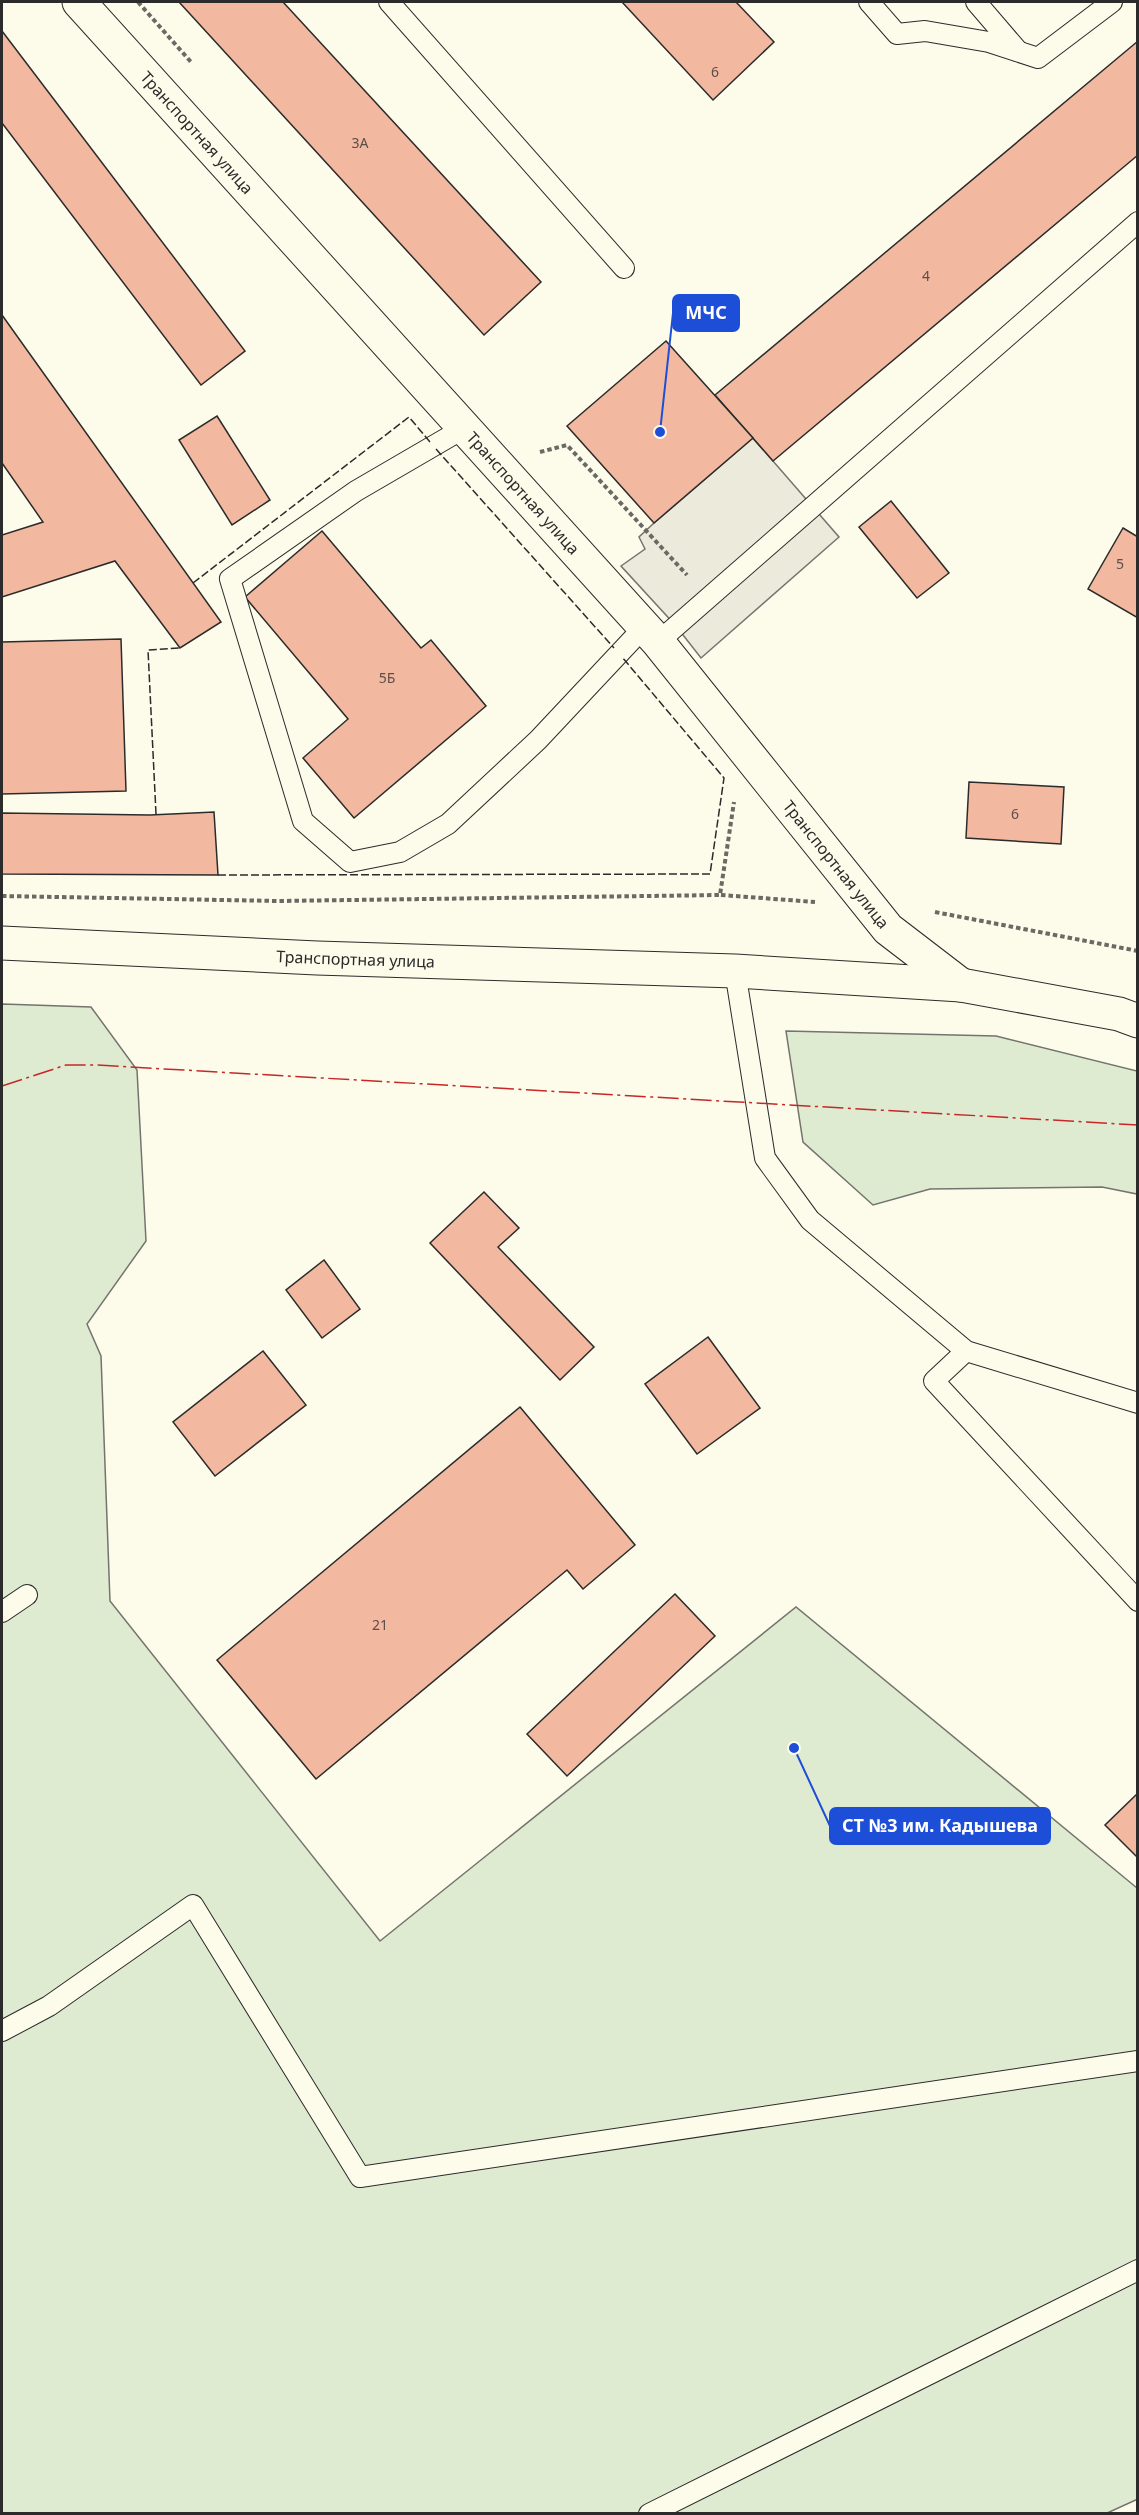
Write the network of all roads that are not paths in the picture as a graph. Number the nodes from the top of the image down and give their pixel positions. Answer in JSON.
{"nodes":[{"id":1,"x":79,"y":2,"type":"edge"},
{"id":2,"x":389,"y":2,"type":"edge"},
{"id":3,"x":868,"y":2,"type":"edge"},
{"id":4,"x":976,"y":2,"type":"edge"},
{"id":5,"x":1112,"y":2,"type":"edge"},
{"id":6,"x":1018,"y":51,"type":"junction"},
{"id":7,"x":1137,"y":222,"type":"edge"},
{"id":8,"x":624,"y":268,"type":"dead end"},
{"id":9,"x":466,"y":427,"type":"junction"},
{"id":10,"x":651,"y":634,"type":"junction"},
{"id":11,"x":2,"y":943,"type":"edge"},
{"id":12,"x":735,"y":971,"type":"junction"},
{"id":13,"x":961,"y":985,"type":"junction"},
{"id":14,"x":1137,"y":1021,"type":"edge"},
{"id":15,"x":966,"y":1351,"type":"junction"},
{"id":16,"x":1137,"y":1403,"type":"edge"},
{"id":17,"x":27,"y":1595,"type":"dead end"},
{"id":18,"x":1137,"y":1601,"type":"edge"},
{"id":19,"x":2,"y":1612,"type":"edge"},
{"id":20,"x":2,"y":2031,"type":"edge"},
{"id":21,"x":1137,"y":2061,"type":"edge"},
{"id":22,"x":1137,"y":2270,"type":"edge"},
{"id":23,"x":649,"y":2514,"type":"edge"}],
"edges":[{"from":1,"to":9,"type":"street","name":"Транспортная улица"},
{"from":2,"to":8,"type":"lane"},
{"from":3,"to":6,"type":"lane"},
{"from":4,"to":6,"type":"lane"},
{"from":5,"to":6,"type":"lane"},
{"from":7,"to":10,"type":"lane"},
{"from":9,"to":10,"type":"street","name":"Транспортная улица"},
{"from":9,"to":10,"type":"lane"},
{"from":10,"to":13,"type":"street","name":"Транспортная улица"},
{"from":11,"to":12,"type":"street","name":"Транспортная улица"},
{"from":12,"to":13,"type":"street","name":"Транспортная улица"},
{"from":12,"to":15,"type":"lane"},
{"from":13,"to":14,"type":"street","name":"Транспортная улица"},
{"from":15,"to":16,"type":"lane"},
{"from":15,"to":18,"type":"lane"},
{"from":17,"to":19,"type":"lane"},
{"from":20,"to":21,"type":"lane"},
{"from":22,"to":23,"type":"lane"}]}
